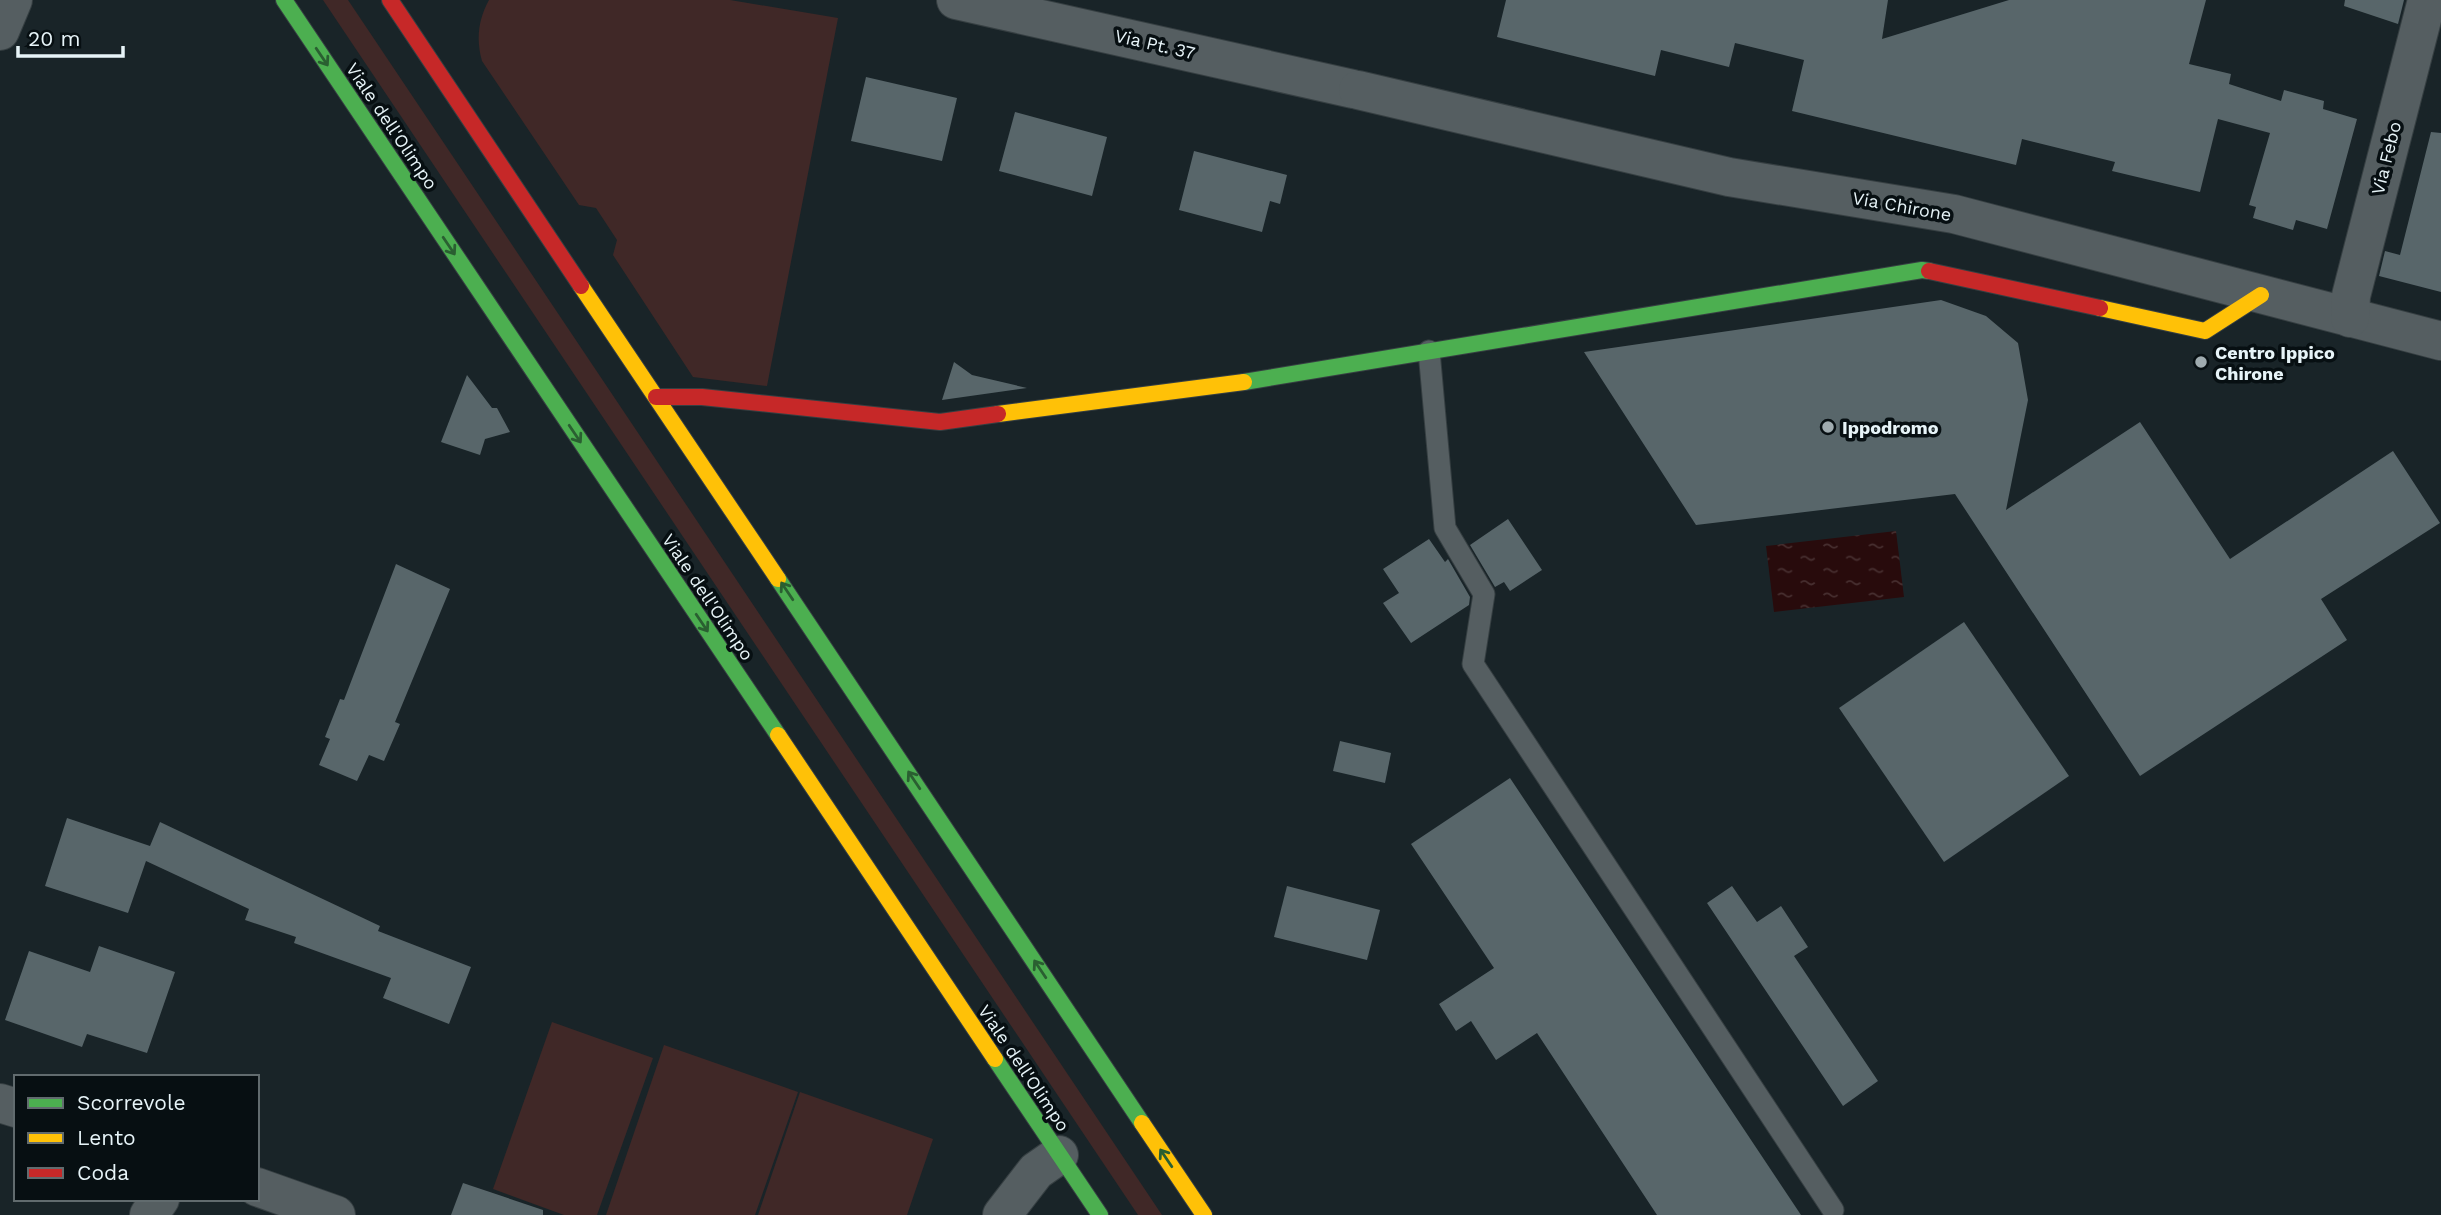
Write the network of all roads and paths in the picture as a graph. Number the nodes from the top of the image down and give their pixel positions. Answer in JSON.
{"nodes":[{"id":1,"x":13,"y":0,"type":"edge"},
{"id":2,"x":284,"y":0,"type":"edge"},
{"id":3,"x":390,"y":0,"type":"edge"},
{"id":4,"x":956,"y":0,"type":"edge"},
{"id":5,"x":2427,"y":0,"type":"edge"},
{"id":6,"x":0,"y":31,"type":"edge"},
{"id":7,"x":1356,"y":89,"type":"joint"},
{"id":8,"x":2261,"y":295,"type":"junction"},
{"id":9,"x":2350,"y":317,"type":"junction"},
{"id":10,"x":2441,"y":341,"type":"edge"},
{"id":11,"x":1429,"y":351,"type":"junction"},
{"id":12,"x":656,"y":397,"type":"junction"},
{"id":13,"x":1059,"y":1155,"type":"junction"},
{"id":14,"x":259,"y":1188,"type":"edge"},
{"id":15,"x":1833,"y":1210,"type":"dead end"},
{"id":16,"x":336,"y":1215,"type":"edge"},
{"id":17,"x":1002,"y":1215,"type":"edge"},
{"id":18,"x":1100,"y":1215,"type":"edge"},
{"id":19,"x":1204,"y":1215,"type":"edge"}],
"edges":[{"from":1,"to":6,"type":"street"},
{"from":2,"to":13,"type":"street","name":"Viale dell'Olimpo","one_way":true},
{"from":3,"to":12,"type":"street"},
{"from":4,"to":7,"type":"street","name":"Via Pt. 37"},
{"from":5,"to":9,"type":"street","name":"Via Febo"},
{"from":7,"to":8,"type":"street","name":"Via Chirone"},
{"from":8,"to":9,"type":"street","name":"Via Chirone"},
{"from":8,"to":11,"type":"street"},
{"from":9,"to":10,"type":"street","name":"Via Chirone"},
{"from":11,"to":12,"type":"street"},
{"from":11,"to":15,"type":"lane"},
{"from":19,"to":12,"type":"street","one_way":true},
{"from":13,"to":17,"type":"street"},
{"from":13,"to":18,"type":"street","name":"Viale dell'Olimpo"},
{"from":14,"to":16,"type":"street"}]}
